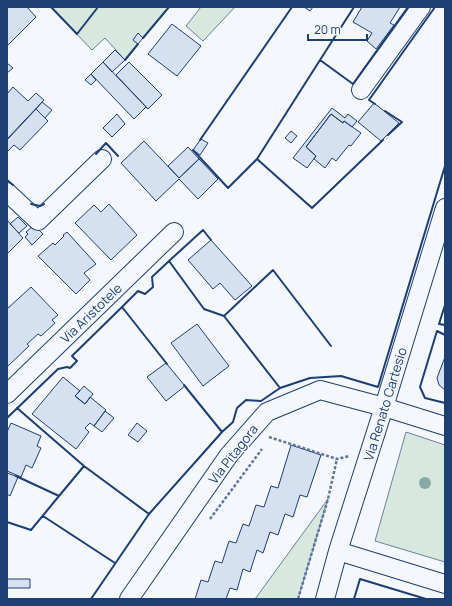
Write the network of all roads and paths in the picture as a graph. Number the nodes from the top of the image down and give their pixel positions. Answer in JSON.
{"nodes":[{"id":1,"x":421,"y":7,"type":"edge"},
{"id":2,"x":361,"y":90,"type":"dead end"},
{"id":3,"x":102,"y":159,"type":"dead end"},
{"id":4,"x":7,"y":192,"type":"edge"},
{"id":5,"x":445,"y":208,"type":"edge"},
{"id":6,"x":174,"y":232,"type":"dead end"},
{"id":7,"x":7,"y":394,"type":"edge"},
{"id":8,"x":384,"y":407,"type":"junction"},
{"id":9,"x":445,"y":426,"type":"edge"},
{"id":10,"x":264,"y":435,"type":"dead end"},
{"id":11,"x":271,"y":437,"type":"junction"},
{"id":12,"x":354,"y":452,"type":"dead end"},
{"id":13,"x":349,"y":455,"type":"dead end"},
{"id":14,"x":206,"y":525,"type":"dead end"},
{"id":15,"x":338,"y":551,"type":"junction"},
{"id":16,"x":445,"y":584,"type":"edge"},
{"id":17,"x":128,"y":599,"type":"edge"},
{"id":18,"x":298,"y":599,"type":"edge"},
{"id":19,"x":325,"y":599,"type":"edge"}],
"edges":[{"from":1,"to":2,"type":"street"},
{"from":3,"to":4,"type":"street"},
{"from":5,"to":8,"type":"street","name":"Via Renato Cartesio"},
{"from":6,"to":7,"type":"street","name":"Via Aristotele"},
{"from":8,"to":9,"type":"street","name":"Via Pitagora"},
{"from":8,"to":15,"type":"street","name":"Via Renato Cartesio"},
{"from":8,"to":17,"type":"street","name":"Via Pitagora"},
{"from":10,"to":11,"type":"path"},
{"from":11,"to":14,"type":"path"},
{"from":11,"to":18,"type":"path"},
{"from":12,"to":13,"type":"path"},
{"from":15,"to":16,"type":"street"},
{"from":15,"to":19,"type":"street","name":"Via Renato Cartesio"}]}
